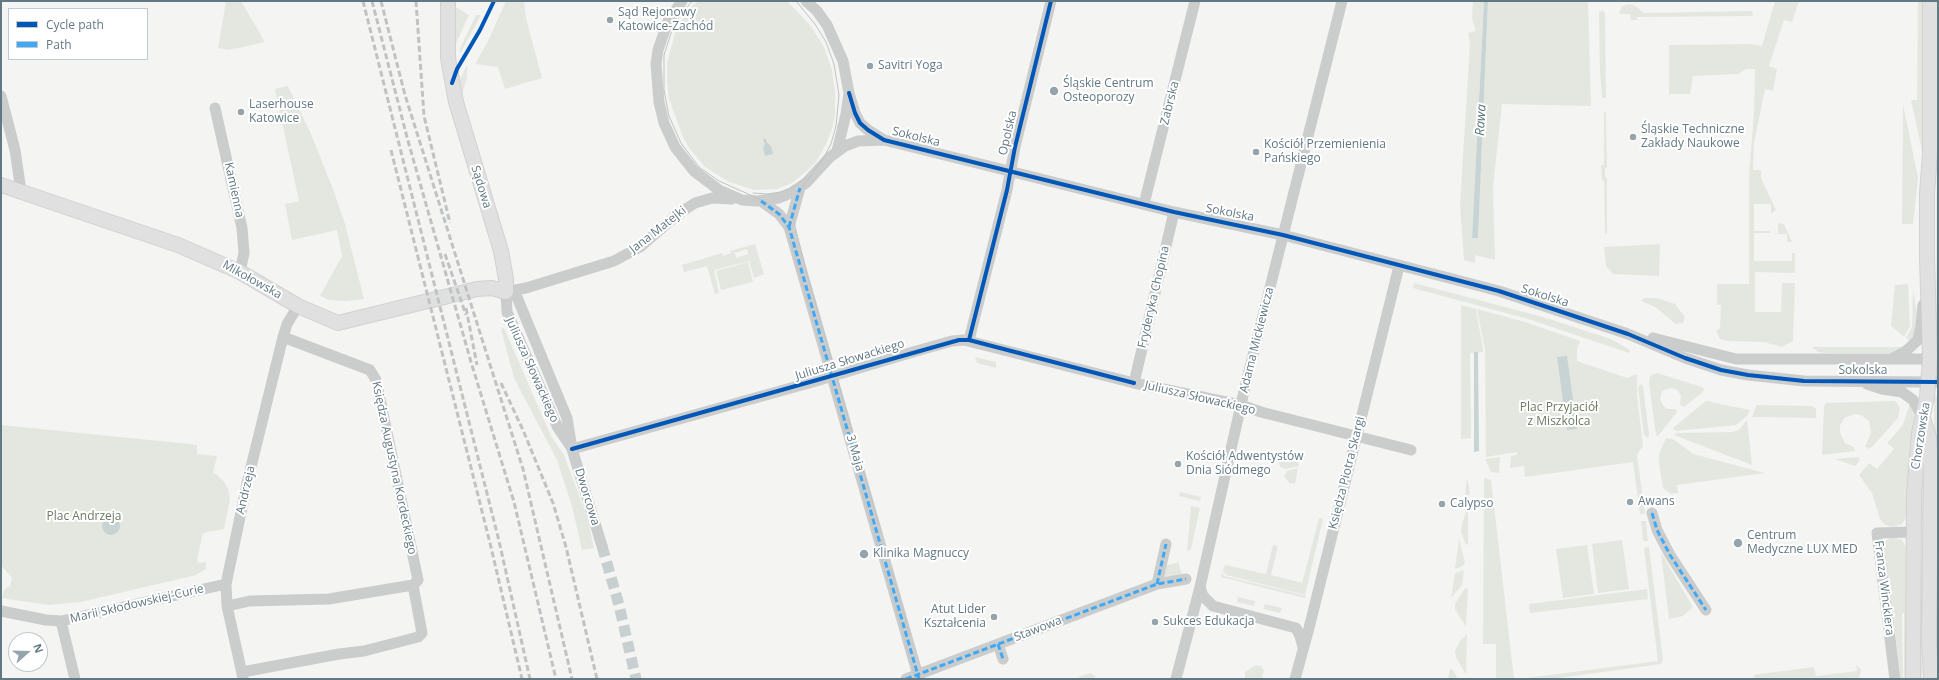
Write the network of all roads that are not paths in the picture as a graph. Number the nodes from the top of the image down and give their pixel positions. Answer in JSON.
{"nodes":[{"id":1,"x":448,"y":1,"type":"edge"},
{"id":2,"x":682,"y":1,"type":"edge"},
{"id":3,"x":806,"y":1,"type":"edge"},
{"id":4,"x":1051,"y":1,"type":"edge"},
{"id":5,"x":1196,"y":1,"type":"edge"},
{"id":6,"x":1342,"y":1,"type":"edge"},
{"id":7,"x":1930,"y":1,"type":"edge"},
{"id":8,"x":849,"y":93,"type":"junction"},
{"id":9,"x":1,"y":96,"type":"edge"},
{"id":10,"x":215,"y":108,"type":"dead end"},
{"id":11,"x":884,"y":140,"type":"junction"},
{"id":12,"x":837,"y":150,"type":"junction"},
{"id":13,"x":1010,"y":171,"type":"junction"},
{"id":14,"x":800,"y":188,"type":"junction"},
{"id":15,"x":2,"y":189,"type":"edge"},
{"id":16,"x":21,"y":192,"type":"junction"},
{"id":17,"x":742,"y":200,"type":"junction"},
{"id":18,"x":761,"y":201,"type":"junction"},
{"id":19,"x":1144,"y":204,"type":"junction"},
{"id":20,"x":1174,"y":212,"type":"junction"},
{"id":21,"x":789,"y":227,"type":"junction"},
{"id":22,"x":1283,"y":235,"type":"junction"},
{"id":23,"x":1927,"y":262,"type":"junction"},
{"id":24,"x":1400,"y":266,"type":"junction"},
{"id":25,"x":240,"y":272,"type":"junction"},
{"id":26,"x":506,"y":292,"type":"junction"},
{"id":27,"x":298,"y":306,"type":"junction"},
{"id":28,"x":1628,"y":334,"type":"junction"},
{"id":29,"x":282,"y":337,"type":"junction"},
{"id":30,"x":969,"y":340,"type":"junction"},
{"id":31,"x":1934,"y":359,"type":"edge"},
{"id":32,"x":1891,"y":360,"type":"junction"},
{"id":33,"x":833,"y":376,"type":"junction"},
{"id":34,"x":1859,"y":381,"type":"junction"},
{"id":35,"x":1933,"y":382,"type":"edge"},
{"id":36,"x":1134,"y":383,"type":"junction"},
{"id":37,"x":1241,"y":405,"type":"junction"},
{"id":38,"x":1923,"y":418,"type":"junction"},
{"id":39,"x":1356,"y":436,"type":"junction"},
{"id":40,"x":572,"y":449,"type":"junction"},
{"id":41,"x":1411,"y":450,"type":"dead end"},
{"id":42,"x":1652,"y":513,"type":"dead end"},
{"id":43,"x":1913,"y":532,"type":"junction"},
{"id":44,"x":1166,"y":544,"type":"dead end"},
{"id":45,"x":602,"y":546,"type":"tunnel mouth"},
{"id":46,"x":1186,"y":579,"type":"dead end"},
{"id":47,"x":226,"y":584,"type":"junction"},
{"id":48,"x":1157,"y":584,"type":"junction"},
{"id":49,"x":413,"y":585,"type":"junction"},
{"id":50,"x":1200,"y":587,"type":"junction"},
{"id":51,"x":227,"y":606,"type":"junction"},
{"id":52,"x":1706,"y":610,"type":"dead end"},
{"id":53,"x":1,"y":611,"type":"edge"},
{"id":54,"x":61,"y":620,"type":"junction"},
{"id":55,"x":998,"y":644,"type":"junction"},
{"id":56,"x":1303,"y":648,"type":"junction"},
{"id":57,"x":1003,"y":659,"type":"dead end"},
{"id":58,"x":243,"y":675,"type":"edge"},
{"id":59,"x":919,"y":677,"type":"edge"},
{"id":60,"x":75,"y":679,"type":"edge"},
{"id":61,"x":906,"y":679,"type":"edge"},
{"id":62,"x":1176,"y":679,"type":"edge"},
{"id":63,"x":1295,"y":679,"type":"edge"},
{"id":64,"x":1896,"y":679,"type":"edge"},
{"id":65,"x":1913,"y":679,"type":"edge"},
{"id":66,"x":1931,"y":679,"type":"edge"}],
"edges":[{"from":1,"to":26,"type":"main road","name":"Sądowa"},
{"from":2,"to":17,"type":"street"},
{"from":3,"to":8,"type":"street"},
{"from":4,"to":13,"type":"street","name":"Opolska"},
{"from":5,"to":19,"type":"street","name":"Zabrska"},
{"from":6,"to":22,"type":"street","name":"Adama Mickiewicza"},
{"from":7,"to":23,"type":"main road","name":"Chorzowska"},
{"from":8,"to":11,"type":"street","name":"Sokolska"},
{"from":8,"to":12,"type":"street"},
{"from":9,"to":16,"type":"street"},
{"from":10,"to":25,"type":"street","name":"Kamienna"},
{"from":11,"to":12,"type":"street","name":"Sokolska"},
{"from":11,"to":13,"type":"street","name":"Sokolska"},
{"from":12,"to":14,"type":"street"},
{"from":13,"to":19,"type":"street","name":"Sokolska"},
{"from":13,"to":30,"type":"street","name":"Opolska"},
{"from":14,"to":18,"type":"street","name":"Jana Matejki"},
{"from":14,"to":21,"type":"street"},
{"from":15,"to":16,"type":"main road","name":"Mikołowska"},
{"from":16,"to":25,"type":"main road","name":"Mikołowska"},
{"from":17,"to":18,"type":"street","name":"Jana Matejki"},
{"from":17,"to":26,"type":"street","name":"Jana Matejki"},
{"from":18,"to":21,"type":"street","name":"3 Maja"},
{"from":19,"to":20,"type":"street","name":"Sokolska"},
{"from":20,"to":22,"type":"street","name":"Sokolska"},
{"from":20,"to":36,"type":"street","name":"Fryderyka Chopina"},
{"from":21,"to":33,"type":"street","name":"3 Maja"},
{"from":22,"to":24,"type":"street","name":"Sokolska"},
{"from":22,"to":37,"type":"street","name":"Adama Mickiewicza"},
{"from":23,"to":31,"type":"main road","name":"Chorzowska"},
{"from":23,"to":32,"type":"street"},
{"from":24,"to":28,"type":"street","name":"Sokolska"},
{"from":24,"to":39,"type":"street","name":"Księdza Piotra Skargi"},
{"from":25,"to":27,"type":"main road","name":"Mikołowska"},
{"from":26,"to":27,"type":"main road","name":"Mikołowska"},
{"from":26,"to":40,"type":"street","name":"Juliusza Słowackiego"},
{"from":26,"to":40,"type":"street","name":"Juliusza Słowackiego"},
{"from":27,"to":29,"type":"street","name":"Andrzeja"},
{"from":28,"to":32,"type":"street","name":"Sokolska"},
{"from":28,"to":34,"type":"street","name":"Sokolska"},
{"from":29,"to":47,"type":"street","name":"Andrzeja"},
{"from":29,"to":49,"type":"street","name":"Księdza Augustyna Kordeckiego"},
{"from":30,"to":33,"type":"street","name":"Juliusza Słowackiego"},
{"from":30,"to":36,"type":"street","name":"Juliusza Słowackiego"},
{"from":31,"to":32,"type":"street","name":"Sokolska"},
{"from":31,"to":35,"type":"main road","name":"Chorzowska"},
{"from":33,"to":40,"type":"street","name":"Juliusza Słowackiego"},
{"from":33,"to":59,"type":"street","name":"3 Maja"},
{"from":34,"to":35,"type":"street","name":"Sokolska"},
{"from":34,"to":38,"type":"street"},
{"from":35,"to":38,"type":"main road","name":"Chorzowska"},
{"from":36,"to":37,"type":"street","name":"Juliusza Słowackiego"},
{"from":37,"to":39,"type":"street","name":"Juliusza Słowackiego"},
{"from":37,"to":50,"type":"street","name":"Adama Mickiewicza"},
{"from":38,"to":43,"type":"main road","name":"Chorzowska"},
{"from":38,"to":66,"type":"main road"},
{"from":39,"to":41,"type":"street","name":"Juliusza Słowackiego"},
{"from":39,"to":56,"type":"street","name":"Księdza Piotra Skargi"},
{"from":40,"to":45,"type":"street","name":"Dworcowa"},
{"from":42,"to":52,"type":"street"},
{"from":43,"to":64,"type":"street","name":"Franza Wincklera"},
{"from":43,"to":65,"type":"main road","name":"Chorzowska"},
{"from":44,"to":48,"type":"street"},
{"from":46,"to":48,"type":"street","name":"Stawowa"},
{"from":47,"to":51,"type":"street","name":"Andrzeja"},
{"from":47,"to":54,"type":"street","name":"Marii Skłodowskiej-Curie"},
{"from":48,"to":55,"type":"street","name":"Stawowa"},
{"from":49,"to":51,"type":"street"},
{"from":49,"to":58,"type":"street"},
{"from":50,"to":56,"type":"street"},
{"from":50,"to":62,"type":"street","name":"Adama Mickiewicza"},
{"from":51,"to":58,"type":"street","name":"Andrzeja"},
{"from":53,"to":54,"type":"street","name":"Marii Skłodowskiej-Curie"},
{"from":54,"to":60,"type":"street"},
{"from":55,"to":57,"type":"street"},
{"from":55,"to":59,"type":"street","name":"Stawowa"},
{"from":56,"to":63,"type":"street","name":"Księdza Piotra Skargi"},
{"from":59,"to":61,"type":"street","name":"Stawowa"}]}
